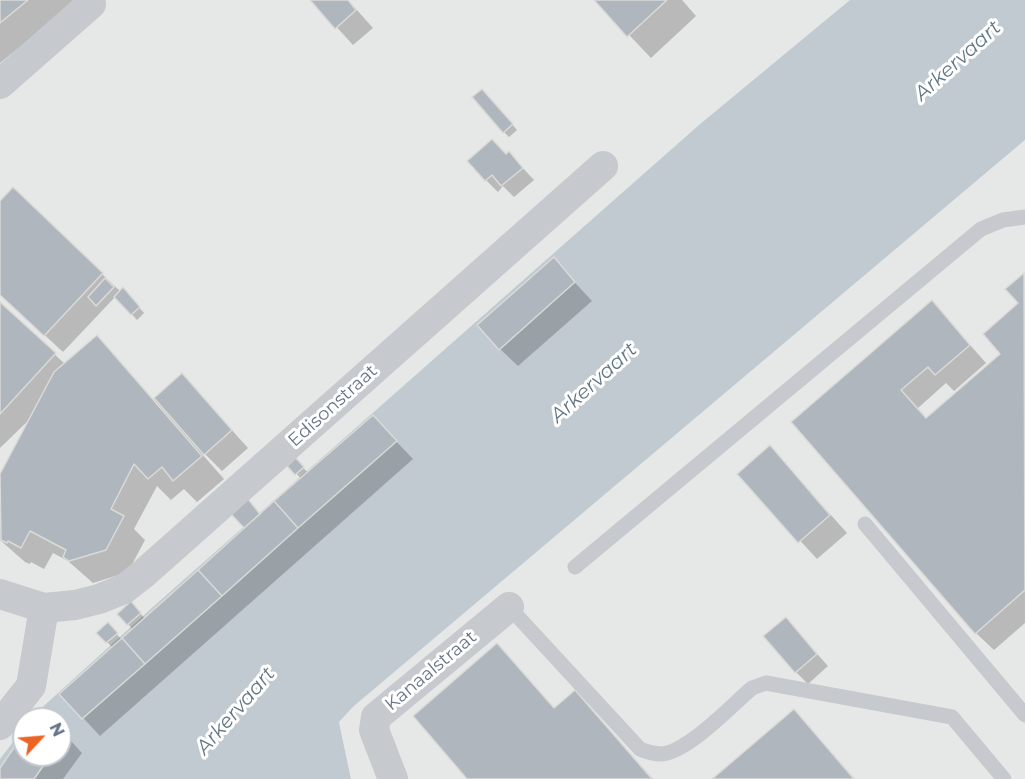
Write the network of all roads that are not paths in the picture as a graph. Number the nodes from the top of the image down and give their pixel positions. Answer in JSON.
{"nodes":[{"id":1,"x":94,"y":2,"type":"edge"},
{"id":2,"x":0,"y":84,"type":"edge"},
{"id":3,"x":603,"y":166,"type":"dead end"},
{"id":4,"x":1025,"y":217,"type":"edge"},
{"id":5,"x":865,"y":524,"type":"dead end"},
{"id":6,"x":575,"y":567,"type":"dead end"},
{"id":7,"x":0,"y":594,"type":"edge"},
{"id":8,"x":509,"y":607,"type":"joint"},
{"id":9,"x":44,"y":608,"type":"junction"},
{"id":10,"x":1025,"y":715,"type":"edge"},
{"id":11,"x":0,"y":725,"type":"edge"},
{"id":12,"x":393,"y":779,"type":"edge"},
{"id":13,"x":1004,"y":779,"type":"edge"}],
"edges":[{"from":1,"to":2,"type":"street"},
{"from":3,"to":9,"type":"street","name":"Edisonstraat"},
{"from":4,"to":6,"type":"lane"},
{"from":5,"to":10,"type":"lane"},
{"from":7,"to":9,"type":"street","name":"Edisonstraat"},
{"from":8,"to":12,"type":"street","name":"Kanaalstraat"},
{"from":8,"to":13,"type":"lane"},
{"from":9,"to":11,"type":"street"}]}
